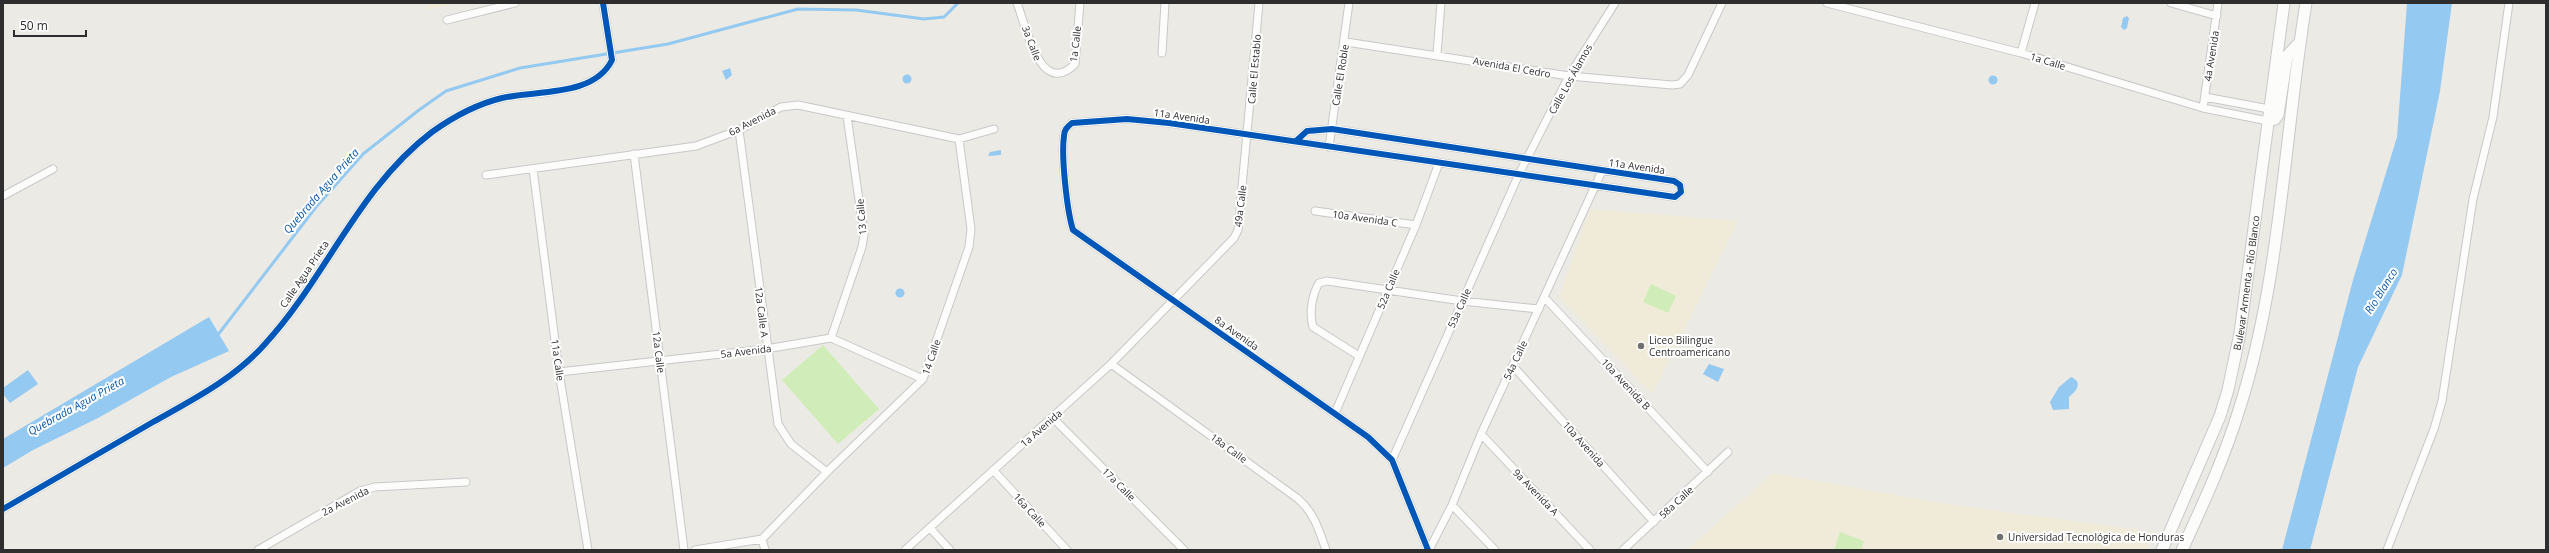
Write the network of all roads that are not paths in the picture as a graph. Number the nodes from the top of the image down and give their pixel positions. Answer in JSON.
{"nodes":[{"id":1,"x":515,"y":3,"type":"edge"},
{"id":2,"x":603,"y":3,"type":"edge"},
{"id":3,"x":1017,"y":3,"type":"edge"},
{"id":4,"x":1080,"y":3,"type":"edge"},
{"id":5,"x":1165,"y":3,"type":"edge"},
{"id":6,"x":1259,"y":3,"type":"edge"},
{"id":7,"x":1349,"y":3,"type":"edge"},
{"id":8,"x":1441,"y":3,"type":"edge"},
{"id":9,"x":1614,"y":3,"type":"edge"},
{"id":10,"x":1722,"y":3,"type":"edge"},
{"id":11,"x":1827,"y":3,"type":"edge"},
{"id":12,"x":2035,"y":3,"type":"edge"},
{"id":13,"x":2172,"y":3,"type":"edge"},
{"id":14,"x":2218,"y":3,"type":"edge"},
{"id":15,"x":2284,"y":3,"type":"edge"},
{"id":16,"x":2306,"y":3,"type":"edge"},
{"id":17,"x":2509,"y":3,"type":"edge"},
{"id":18,"x":2217,"y":16,"type":"junction"},
{"id":19,"x":447,"y":20,"type":"dead end"},
{"id":20,"x":1346,"y":42,"type":"junction"},
{"id":21,"x":2300,"y":42,"type":"junction"},
{"id":22,"x":1162,"y":53,"type":"dead end"},
{"id":23,"x":2021,"y":53,"type":"junction"},
{"id":24,"x":1437,"y":54,"type":"junction"},
{"id":25,"x":1056,"y":74,"type":"joint"},
{"id":26,"x":1569,"y":76,"type":"junction"},
{"id":27,"x":2205,"y":97,"type":"junction"},
{"id":28,"x":2203,"y":108,"type":"junction"},
{"id":29,"x":2269,"y":109,"type":"junction"},
{"id":30,"x":847,"y":116,"type":"junction"},
{"id":31,"x":2268,"y":122,"type":"junction"},
{"id":32,"x":1066,"y":128,"type":"joint"},
{"id":33,"x":994,"y":129,"type":"dead end"},
{"id":34,"x":1332,"y":129,"type":"junction"},
{"id":35,"x":739,"y":130,"type":"junction"},
{"id":36,"x":1248,"y":135,"type":"junction"},
{"id":37,"x":959,"y":139,"type":"junction"},
{"id":38,"x":1296,"y":141,"type":"junction"},
{"id":39,"x":1329,"y":147,"type":"junction"},
{"id":40,"x":634,"y":154,"type":"junction"},
{"id":41,"x":1528,"y":158,"type":"junction"},
{"id":42,"x":1439,"y":163,"type":"junction"},
{"id":43,"x":53,"y":169,"type":"dead end"},
{"id":44,"x":533,"y":169,"type":"junction"},
{"id":45,"x":1602,"y":171,"type":"junction"},
{"id":46,"x":1519,"y":174,"type":"junction"},
{"id":47,"x":486,"y":175,"type":"dead end"},
{"id":48,"x":1594,"y":186,"type":"junction"},
{"id":49,"x":3,"y":196,"type":"edge"},
{"id":50,"x":1315,"y":211,"type":"dead end"},
{"id":51,"x":1416,"y":225,"type":"junction"},
{"id":52,"x":1388,"y":290,"type":"junction"},
{"id":53,"x":1544,"y":297,"type":"junction"},
{"id":54,"x":1175,"y":301,"type":"junction"},
{"id":55,"x":1462,"y":301,"type":"junction"},
{"id":56,"x":1539,"y":309,"type":"junction"},
{"id":57,"x":831,"y":338,"type":"junction"},
{"id":58,"x":766,"y":349,"type":"junction"},
{"id":59,"x":1359,"y":356,"type":"junction"},
{"id":60,"x":660,"y":361,"type":"junction"},
{"id":61,"x":1111,"y":364,"type":"junction"},
{"id":62,"x":1513,"y":366,"type":"junction"},
{"id":63,"x":559,"y":372,"type":"junction"},
{"id":64,"x":923,"y":379,"type":"junction"},
{"id":65,"x":1335,"y":413,"type":"junction"},
{"id":66,"x":1053,"y":418,"type":"junction"},
{"id":67,"x":1481,"y":434,"type":"junction"},
{"id":68,"x":1728,"y":452,"type":"dead end"},
{"id":69,"x":1392,"y":460,"type":"junction"},
{"id":70,"x":993,"y":470,"type":"junction"},
{"id":71,"x":827,"y":472,"type":"junction"},
{"id":72,"x":1708,"y":472,"type":"junction"},
{"id":73,"x":466,"y":482,"type":"dead end"},
{"id":74,"x":1452,"y":505,"type":"junction"},
{"id":75,"x":3,"y":508,"type":"edge"},
{"id":76,"x":1654,"y":522,"type":"junction"},
{"id":77,"x":930,"y":528,"type":"junction"},
{"id":78,"x":762,"y":539,"type":"junction"},
{"id":79,"x":258,"y":550,"type":"edge"},
{"id":80,"x":588,"y":550,"type":"edge"},
{"id":81,"x":684,"y":550,"type":"edge"},
{"id":82,"x":695,"y":550,"type":"edge"},
{"id":83,"x":765,"y":550,"type":"edge"},
{"id":84,"x":905,"y":550,"type":"edge"},
{"id":85,"x":950,"y":550,"type":"edge"},
{"id":86,"x":1067,"y":550,"type":"edge"},
{"id":87,"x":1184,"y":550,"type":"edge"},
{"id":88,"x":1326,"y":550,"type":"edge"},
{"id":89,"x":1428,"y":550,"type":"edge"},
{"id":90,"x":1495,"y":550,"type":"edge"},
{"id":91,"x":1590,"y":550,"type":"edge"},
{"id":92,"x":1623,"y":550,"type":"edge"},
{"id":93,"x":2162,"y":550,"type":"edge"},
{"id":94,"x":2182,"y":550,"type":"edge"},
{"id":95,"x":2387,"y":550,"type":"edge"}],
"edges":[{"from":1,"to":19,"type":"street"},
{"from":2,"to":75,"type":"street","name":"Calle Agua Prieta"},
{"from":3,"to":25,"type":"street","name":"3a Calle"},
{"from":4,"to":25,"type":"street","name":"1a Calle"},
{"from":5,"to":22,"type":"street"},
{"from":6,"to":36,"type":"street","name":"Calle El Establo"},
{"from":7,"to":20,"type":"street","name":"Calle El Roble"},
{"from":8,"to":24,"type":"street"},
{"from":9,"to":26,"type":"street","name":"Calle Los Álamos"},
{"from":10,"to":26,"type":"street","name":"Avenida El Cedro"},
{"from":11,"to":23,"type":"street","name":"1a Calle"},
{"from":12,"to":23,"type":"street"},
{"from":13,"to":18,"type":"street"},
{"from":14,"to":18,"type":"street","name":"4a Avenida"},
{"from":15,"to":29,"type":"main road","name":"Bulevar Armenta - Río Blanco"},
{"from":16,"to":21,"type":"main road","name":"Bulevar Armenta - Río Blanco"},
{"from":17,"to":95,"type":"street"},
{"from":18,"to":27,"type":"street","name":"4a Avenida"},
{"from":20,"to":24,"type":"street","name":"Avenida El Cedro"},
{"from":20,"to":34,"type":"street","name":"Calle El Roble"},
{"from":21,"to":31,"type":"main road"},
{"from":21,"to":94,"type":"main road","name":"Bulevar Armenta - Río Blanco"},
{"from":23,"to":28,"type":"street","name":"1a Calle"},
{"from":24,"to":26,"type":"street","name":"Avenida El Cedro"},
{"from":26,"to":41,"type":"street","name":"Calle Los Álamos"},
{"from":27,"to":28,"type":"street","name":"4a Avenida"},
{"from":27,"to":29,"type":"street"},
{"from":28,"to":31,"type":"street","name":"1a Calle"},
{"from":29,"to":31,"type":"main road","name":"Bulevar Armenta - Río Blanco"},
{"from":30,"to":35,"type":"street","name":"6a Avenida"},
{"from":30,"to":37,"type":"street","name":"6a Avenida"},
{"from":30,"to":57,"type":"street","name":"13 Calle"},
{"from":31,"to":93,"type":"main road","name":"Bulevar Armenta - Río Blanco"},
{"from":32,"to":36,"type":"street","name":"11a Avenida"},
{"from":32,"to":54,"type":"street","name":"8a Avenida"},
{"from":33,"to":37,"type":"street","name":"6a Avenida"},
{"from":34,"to":38,"type":"street","name":"11a Avenida"},
{"from":34,"to":39,"type":"street","name":"Calle El Roble"},
{"from":34,"to":41,"type":"street","name":"11a Avenida"},
{"from":35,"to":40,"type":"street","name":"6a Avenida"},
{"from":35,"to":58,"type":"street","name":"12a Calle A"},
{"from":36,"to":38,"type":"street","name":"11a Avenida"},
{"from":36,"to":54,"type":"street","name":"49a Calle"},
{"from":37,"to":64,"type":"street","name":"14 Calle"},
{"from":38,"to":39,"type":"street","name":"11a Avenida"},
{"from":39,"to":42,"type":"street","name":"11a Avenida"},
{"from":40,"to":44,"type":"street","name":"6a Avenida"},
{"from":40,"to":60,"type":"street","name":"12a Calle"},
{"from":41,"to":45,"type":"street","name":"11a Avenida"},
{"from":41,"to":46,"type":"street","name":"53a Calle"},
{"from":42,"to":46,"type":"street","name":"11a Avenida"},
{"from":42,"to":51,"type":"street","name":"52a Calle"},
{"from":43,"to":49,"type":"street"},
{"from":44,"to":47,"type":"street","name":"6a Avenida"},
{"from":44,"to":63,"type":"street","name":"11a Calle"},
{"from":45,"to":48,"type":"street","name":"54a Calle"},
{"from":45,"to":48,"type":"street","name":"11a Avenida"},
{"from":46,"to":48,"type":"street","name":"11a Avenida"},
{"from":46,"to":55,"type":"street","name":"53a Calle"},
{"from":48,"to":53,"type":"street","name":"54a Calle"},
{"from":50,"to":51,"type":"street","name":"10a Avenida C"},
{"from":51,"to":52,"type":"street","name":"52a Calle"},
{"from":52,"to":55,"type":"street"},
{"from":52,"to":59,"type":"street","name":"52a Calle"},
{"from":52,"to":59,"type":"street"},
{"from":53,"to":56,"type":"street","name":"54a Calle"},
{"from":53,"to":72,"type":"street","name":"10a Avenida B"},
{"from":54,"to":61,"type":"street","name":"1a Avenida"},
{"from":54,"to":65,"type":"street","name":"8a Avenida"},
{"from":55,"to":56,"type":"street"},
{"from":55,"to":69,"type":"street","name":"53a Calle"},
{"from":56,"to":62,"type":"street","name":"54a Calle"},
{"from":57,"to":58,"type":"street","name":"5a Avenida"},
{"from":57,"to":64,"type":"street"},
{"from":58,"to":60,"type":"street","name":"5a Avenida"},
{"from":58,"to":71,"type":"street","name":"12a Calle A"},
{"from":59,"to":65,"type":"street","name":"52a Calle"},
{"from":60,"to":63,"type":"street","name":"5a Avenida"},
{"from":60,"to":81,"type":"street","name":"12a Calle"},
{"from":61,"to":66,"type":"street","name":"1a Avenida"},
{"from":61,"to":88,"type":"street","name":"18a Calle"},
{"from":62,"to":67,"type":"street","name":"54a Calle"},
{"from":62,"to":76,"type":"street","name":"10a Avenida"},
{"from":63,"to":80,"type":"street","name":"11a Calle"},
{"from":64,"to":71,"type":"street","name":"14 Calle"},
{"from":65,"to":69,"type":"street","name":"8a Avenida"},
{"from":66,"to":70,"type":"street","name":"1a Avenida"},
{"from":66,"to":87,"type":"street","name":"17a Calle"},
{"from":67,"to":74,"type":"street","name":"54a Calle"},
{"from":67,"to":91,"type":"street","name":"9a Avenida A"},
{"from":68,"to":72,"type":"street","name":"58a Calle"},
{"from":69,"to":89,"type":"street","name":"8a Avenida"},
{"from":70,"to":77,"type":"street","name":"1a Avenida"},
{"from":70,"to":86,"type":"street","name":"16a Calle"},
{"from":71,"to":78,"type":"street","name":"14 Calle"},
{"from":72,"to":76,"type":"street","name":"58a Calle"},
{"from":73,"to":79,"type":"street","name":"2a Avenida"},
{"from":74,"to":89,"type":"street","name":"54a Calle"},
{"from":74,"to":90,"type":"street"},
{"from":76,"to":92,"type":"street","name":"58a Calle"},
{"from":77,"to":84,"type":"street","name":"1a Avenida"},
{"from":77,"to":85,"type":"street"},
{"from":78,"to":82,"type":"street"},
{"from":78,"to":83,"type":"street"}]}
